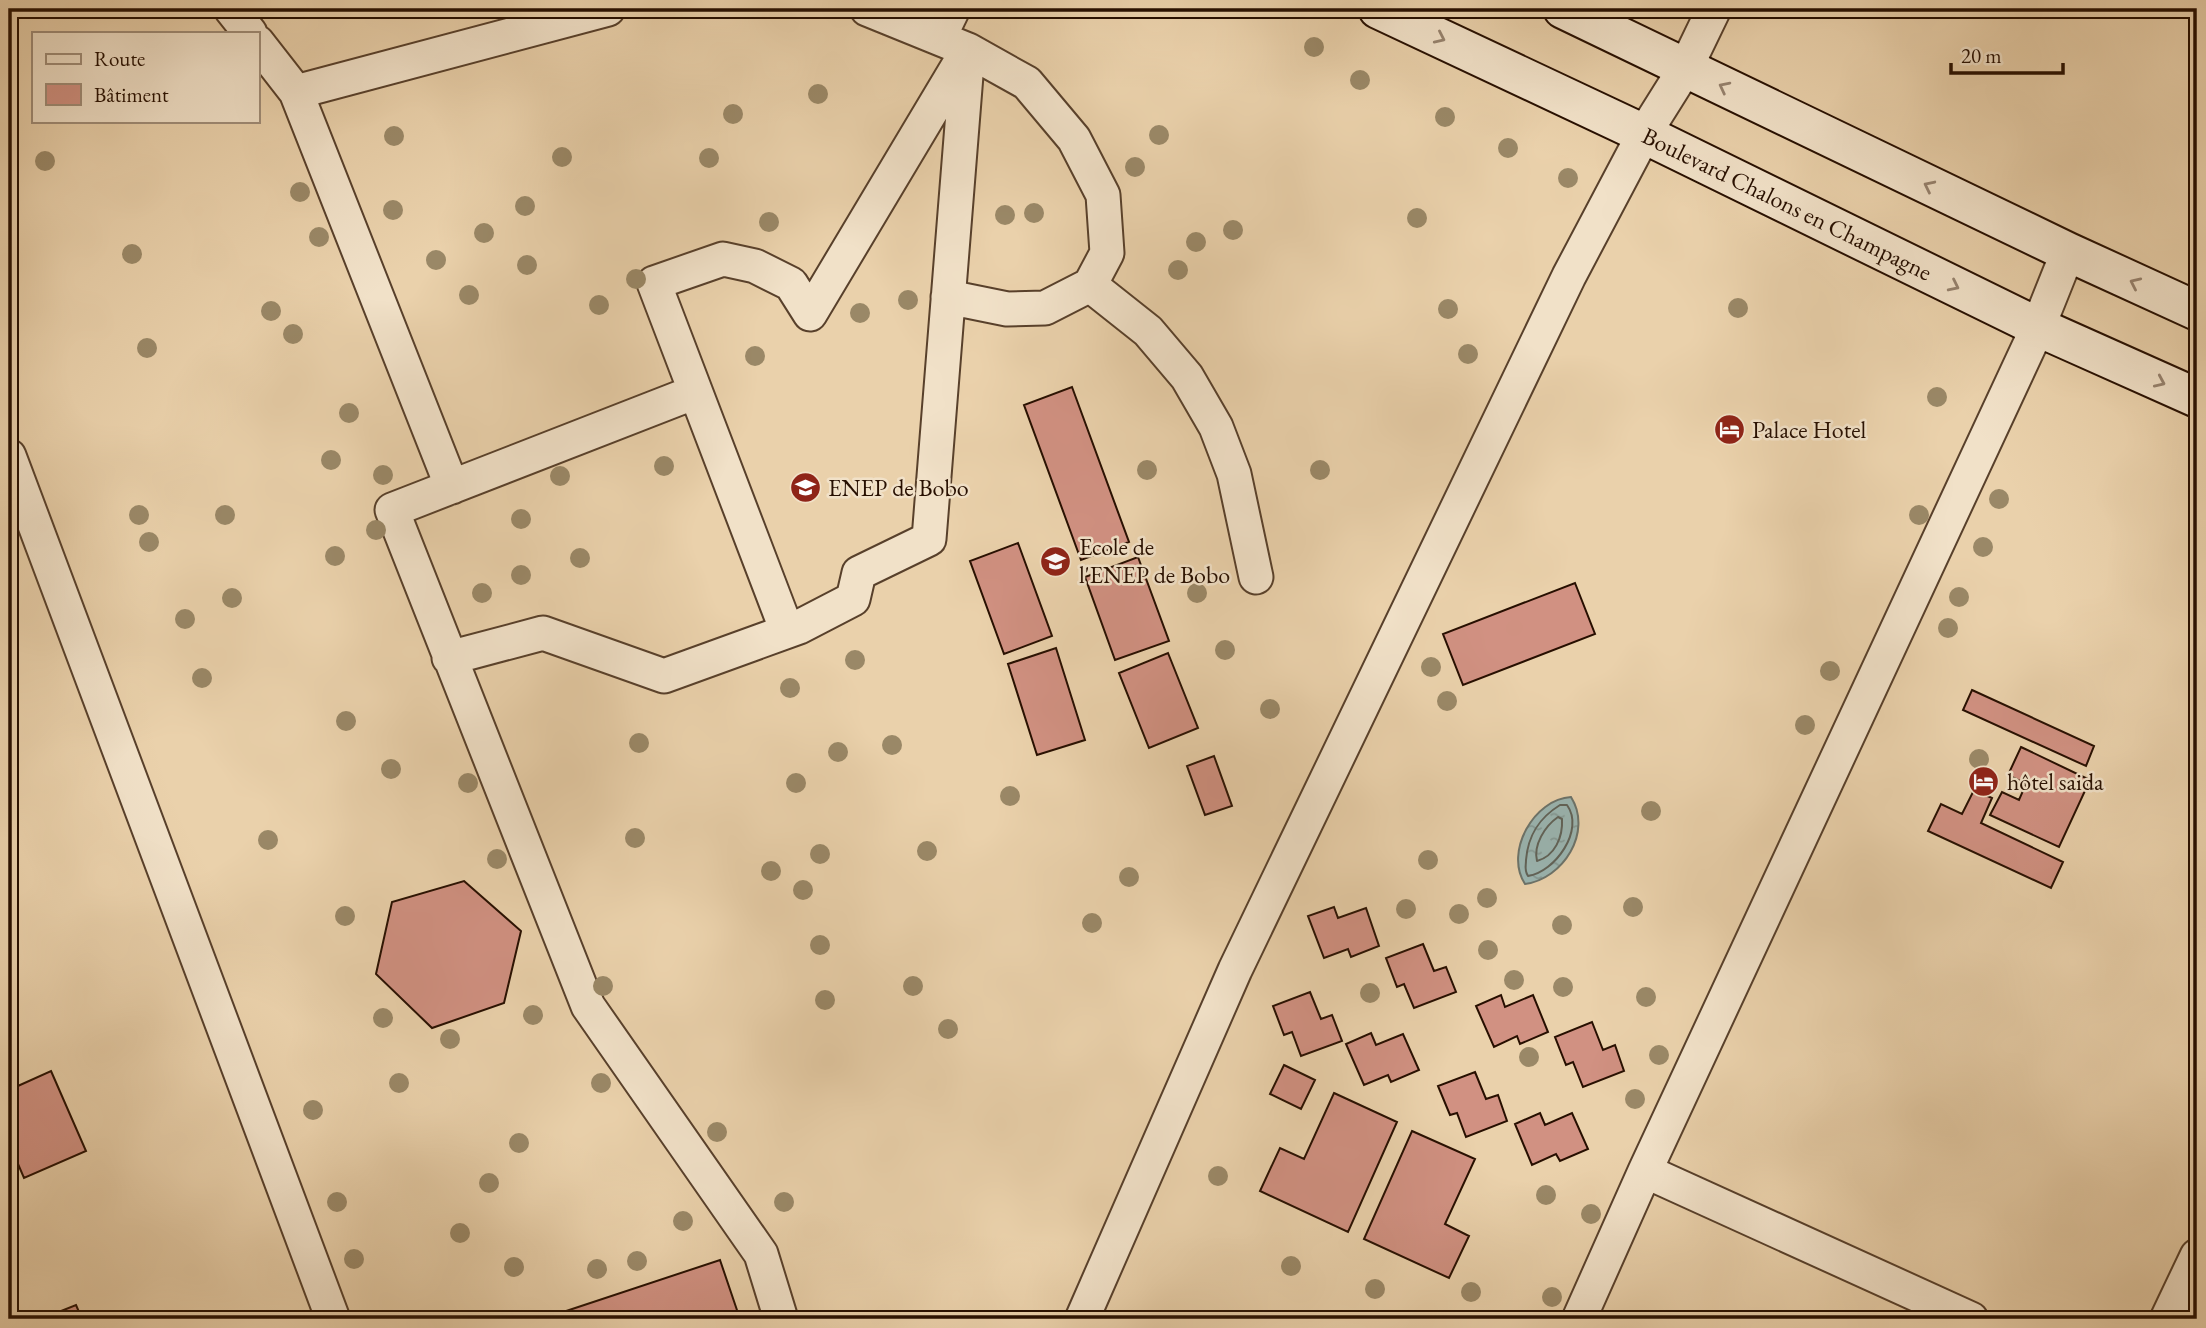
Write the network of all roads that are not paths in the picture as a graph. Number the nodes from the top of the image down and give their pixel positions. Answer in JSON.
{"nodes":[{"id":1,"x":231,"y":9,"type":"edge"},
{"id":2,"x":608,"y":9,"type":"edge"},
{"id":3,"x":867,"y":9,"type":"edge"},
{"id":4,"x":953,"y":9,"type":"edge"},
{"id":5,"x":1378,"y":9,"type":"edge"},
{"id":6,"x":1563,"y":9,"type":"edge"},
{"id":7,"x":1714,"y":9,"type":"edge"},
{"id":8,"x":249,"y":32,"type":"edge"},
{"id":9,"x":953,"y":44,"type":"junction"},
{"id":10,"x":259,"y":45,"type":"edge"},
{"id":11,"x":1686,"y":67,"type":"junction"},
{"id":12,"x":296,"y":92,"type":"junction"},
{"id":13,"x":1644,"y":134,"type":"junction"},
{"id":14,"x":2068,"y":252,"type":"junction"},
{"id":15,"x":1090,"y":285,"type":"junction"},
{"id":16,"x":948,"y":298,"type":"junction"},
{"id":17,"x":2197,"y":311,"type":"edge"},
{"id":18,"x":2038,"y":327,"type":"junction"},
{"id":19,"x":695,"y":392,"type":"junction"},
{"id":20,"x":2197,"y":398,"type":"edge"},
{"id":21,"x":9,"y":456,"type":"edge"},
{"id":22,"x":452,"y":486,"type":"junction"},
{"id":23,"x":1256,"y":577,"type":"dead end"},
{"id":24,"x":787,"y":631,"type":"junction"},
{"id":25,"x":449,"y":658,"type":"junction"},
{"id":26,"x":1645,"y":1171,"type":"junction"},
{"id":27,"x":2197,"y":1256,"type":"edge"},
{"id":28,"x":333,"y":1319,"type":"edge"},
{"id":29,"x":781,"y":1319,"type":"edge"},
{"id":30,"x":1082,"y":1319,"type":"edge"},
{"id":31,"x":1579,"y":1319,"type":"edge"},
{"id":32,"x":1972,"y":1319,"type":"edge"},
{"id":33,"x":2167,"y":1319,"type":"edge"}],
"edges":[{"from":1,"to":8,"type":"street"},
{"from":2,"to":12,"type":"street"},
{"from":3,"to":9,"type":"street"},
{"from":4,"to":9,"type":"street"},
{"from":5,"to":13,"type":"main road","name":"Boulevard Chalons en Champagne","one_way":true},
{"from":6,"to":11,"type":"main road"},
{"from":7,"to":11,"type":"street"},
{"from":9,"to":15,"type":"street"},
{"from":9,"to":16,"type":"street"},
{"from":9,"to":19,"type":"street"},
{"from":10,"to":12,"type":"street"},
{"from":11,"to":13,"type":"street"},
{"from":14,"to":11,"type":"main road","one_way":true},
{"from":12,"to":22,"type":"street"},
{"from":13,"to":18,"type":"main road","name":"Boulevard Chalons en Champagne","one_way":true},
{"from":13,"to":30,"type":"street"},
{"from":17,"to":14,"type":"main road","one_way":true},
{"from":14,"to":18,"type":"street"},
{"from":15,"to":16,"type":"street"},
{"from":15,"to":23,"type":"street"},
{"from":16,"to":24,"type":"street"},
{"from":18,"to":20,"type":"main road","name":"Boulevard Chalons en Champagne","one_way":true},
{"from":18,"to":26,"type":"street"},
{"from":19,"to":22,"type":"street"},
{"from":19,"to":24,"type":"street"},
{"from":21,"to":28,"type":"street"},
{"from":22,"to":25,"type":"street"},
{"from":24,"to":25,"type":"street"},
{"from":25,"to":29,"type":"street"},
{"from":26,"to":31,"type":"street"},
{"from":26,"to":32,"type":"street"},
{"from":27,"to":33,"type":"street"}]}
